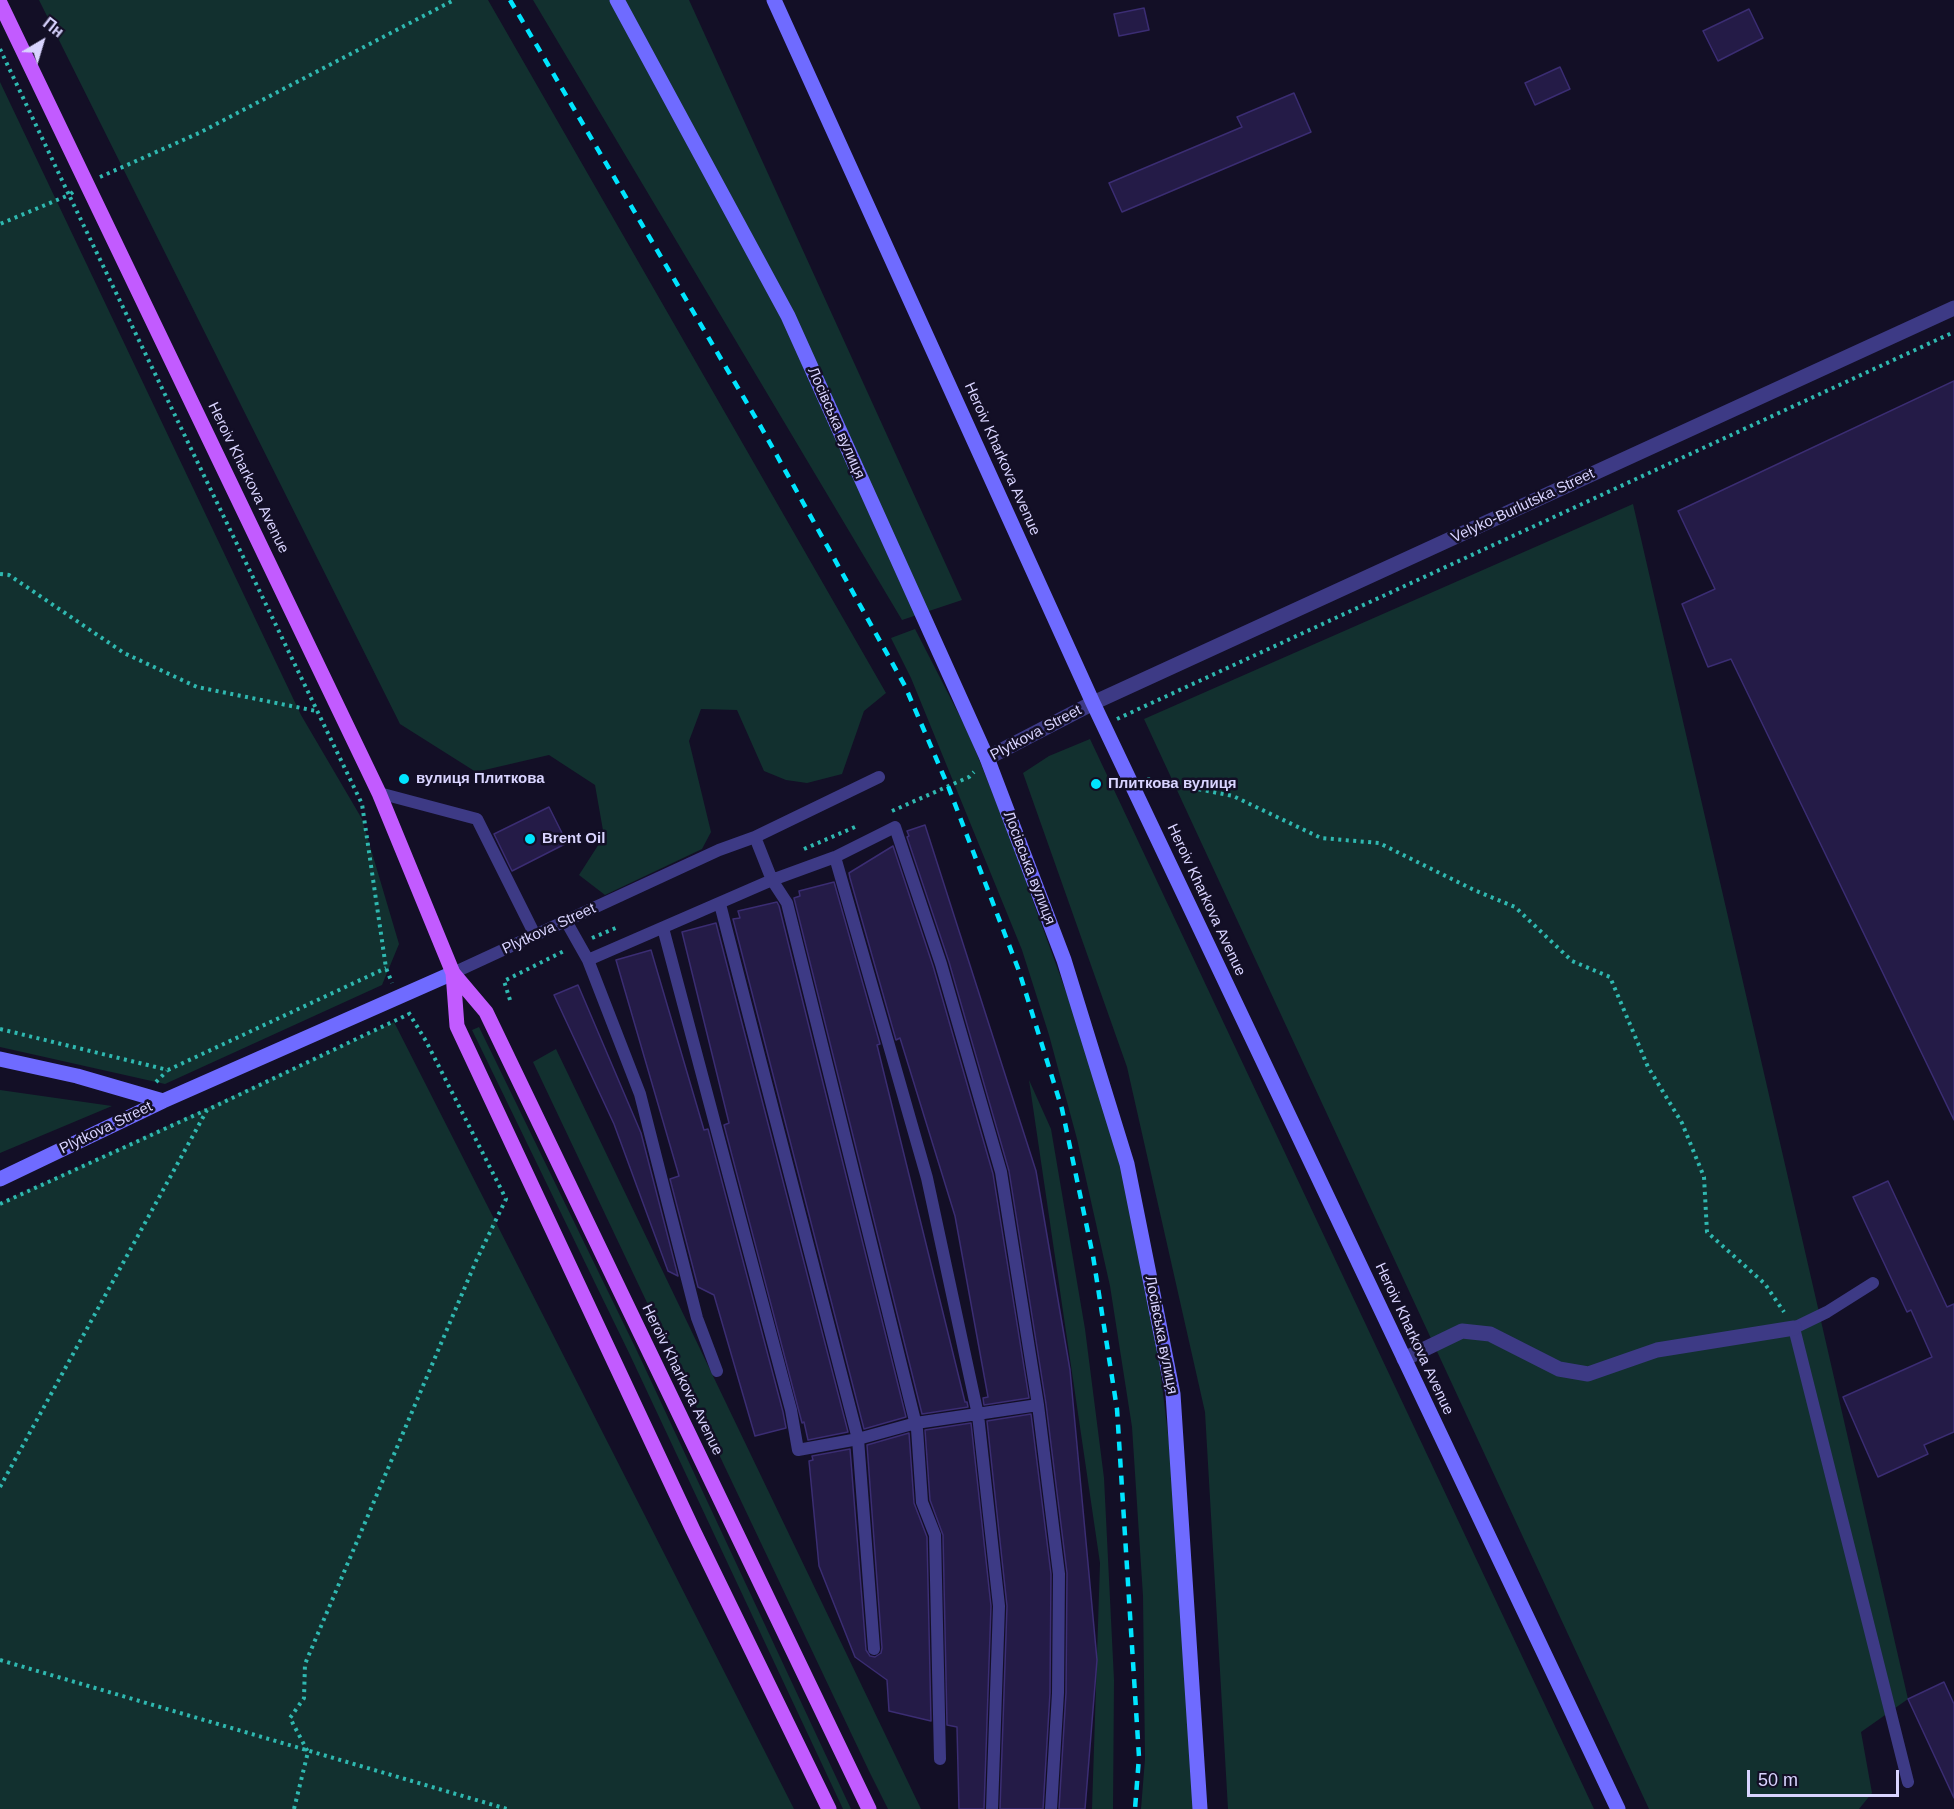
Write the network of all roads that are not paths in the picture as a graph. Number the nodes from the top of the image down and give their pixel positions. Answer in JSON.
{"nodes":[{"id":1,"x":617,"y":0,"type":"edge"},
{"id":2,"x":774,"y":0,"type":"edge"},
{"id":3,"x":0,"y":3,"type":"edge"},
{"id":4,"x":1954,"y":308,"type":"edge"},
{"id":5,"x":1092,"y":704,"type":"junction"},
{"id":6,"x":987,"y":758,"type":"junction"},
{"id":7,"x":879,"y":777,"type":"dead end"},
{"id":8,"x":379,"y":793,"type":"junction"},
{"id":9,"x":755,"y":837,"type":"junction"},
{"id":10,"x":834,"y":857,"type":"junction"},
{"id":11,"x":772,"y":880,"type":"junction"},
{"id":12,"x":720,"y":904,"type":"junction"},
{"id":13,"x":566,"y":921,"type":"junction"},
{"id":14,"x":663,"y":928,"type":"junction"},
{"id":15,"x":535,"y":935,"type":"junction"},
{"id":16,"x":588,"y":960,"type":"junction"},
{"id":17,"x":453,"y":973,"type":"junction"},
{"id":18,"x":0,"y":1059,"type":"edge"},
{"id":19,"x":163,"y":1101,"type":"junction"},
{"id":20,"x":0,"y":1179,"type":"edge"},
{"id":21,"x":1873,"y":1283,"type":"dead end"},
{"id":22,"x":1794,"y":1328,"type":"junction"},
{"id":23,"x":1404,"y":1359,"type":"junction"},
{"id":24,"x":717,"y":1371,"type":"dead end"},
{"id":25,"x":1038,"y":1405,"type":"junction"},
{"id":26,"x":978,"y":1415,"type":"junction"},
{"id":27,"x":916,"y":1423,"type":"junction"},
{"id":28,"x":858,"y":1439,"type":"junction"},
{"id":29,"x":874,"y":1649,"type":"dead end"},
{"id":30,"x":940,"y":1759,"type":"dead end"},
{"id":31,"x":1908,"y":1782,"type":"dead end"},
{"id":32,"x":829,"y":1809,"type":"edge"},
{"id":33,"x":869,"y":1809,"type":"edge"},
{"id":34,"x":992,"y":1809,"type":"edge"},
{"id":35,"x":1051,"y":1809,"type":"edge"},
{"id":36,"x":1200,"y":1809,"type":"edge"},
{"id":37,"x":1618,"y":1809,"type":"edge"}],
"edges":[{"from":1,"to":6,"type":"street","name":"Лосівська вулиця"},
{"from":2,"to":5,"type":"street","name":"Heroiv Kharkova Avenue"},
{"from":3,"to":8,"type":"main road","name":"Heroiv Kharkova Avenue"},
{"from":4,"to":5,"type":"street","name":"Velyko-Burlutska Street"},
{"from":5,"to":6,"type":"street","name":"Plytkova Street"},
{"from":5,"to":23,"type":"street","name":"Heroiv Kharkova Avenue"},
{"from":6,"to":36,"type":"street","name":"Лосівська вулиця"},
{"from":7,"to":9,"type":"lane","name":"Plytkova Street"},
{"from":8,"to":15,"type":"lane"},
{"from":8,"to":17,"type":"main road","name":"Heroiv Kharkova Avenue"},
{"from":9,"to":11,"type":"lane"},
{"from":9,"to":13,"type":"lane","name":"Plytkova Street"},
{"from":10,"to":11,"type":"lane"},
{"from":10,"to":25,"type":"lane"},
{"from":10,"to":26,"type":"lane"},
{"from":11,"to":12,"type":"lane"},
{"from":11,"to":27,"type":"lane"},
{"from":12,"to":14,"type":"lane"},
{"from":12,"to":28,"type":"lane"},
{"from":13,"to":15,"type":"lane","name":"Plytkova Street"},
{"from":13,"to":16,"type":"lane"},
{"from":14,"to":16,"type":"lane"},
{"from":14,"to":28,"type":"lane"},
{"from":15,"to":17,"type":"lane","name":"Plytkova Street"},
{"from":16,"to":24,"type":"lane"},
{"from":17,"to":19,"type":"street","name":"Plytkova Street"},
{"from":17,"to":32,"type":"main road","name":"Heroiv Kharkova Avenue"},
{"from":17,"to":33,"type":"main road","name":"Heroiv Kharkova Avenue"},
{"from":18,"to":19,"type":"street"},
{"from":19,"to":20,"type":"street","name":"Plytkova Street"},
{"from":21,"to":22,"type":"lane"},
{"from":22,"to":23,"type":"street"},
{"from":22,"to":31,"type":"lane"},
{"from":23,"to":37,"type":"street","name":"Heroiv Kharkova Avenue"},
{"from":25,"to":26,"type":"lane"},
{"from":25,"to":35,"type":"lane"},
{"from":26,"to":27,"type":"lane"},
{"from":26,"to":34,"type":"lane"},
{"from":27,"to":28,"type":"lane"},
{"from":27,"to":30,"type":"lane"},
{"from":28,"to":29,"type":"lane"}]}
